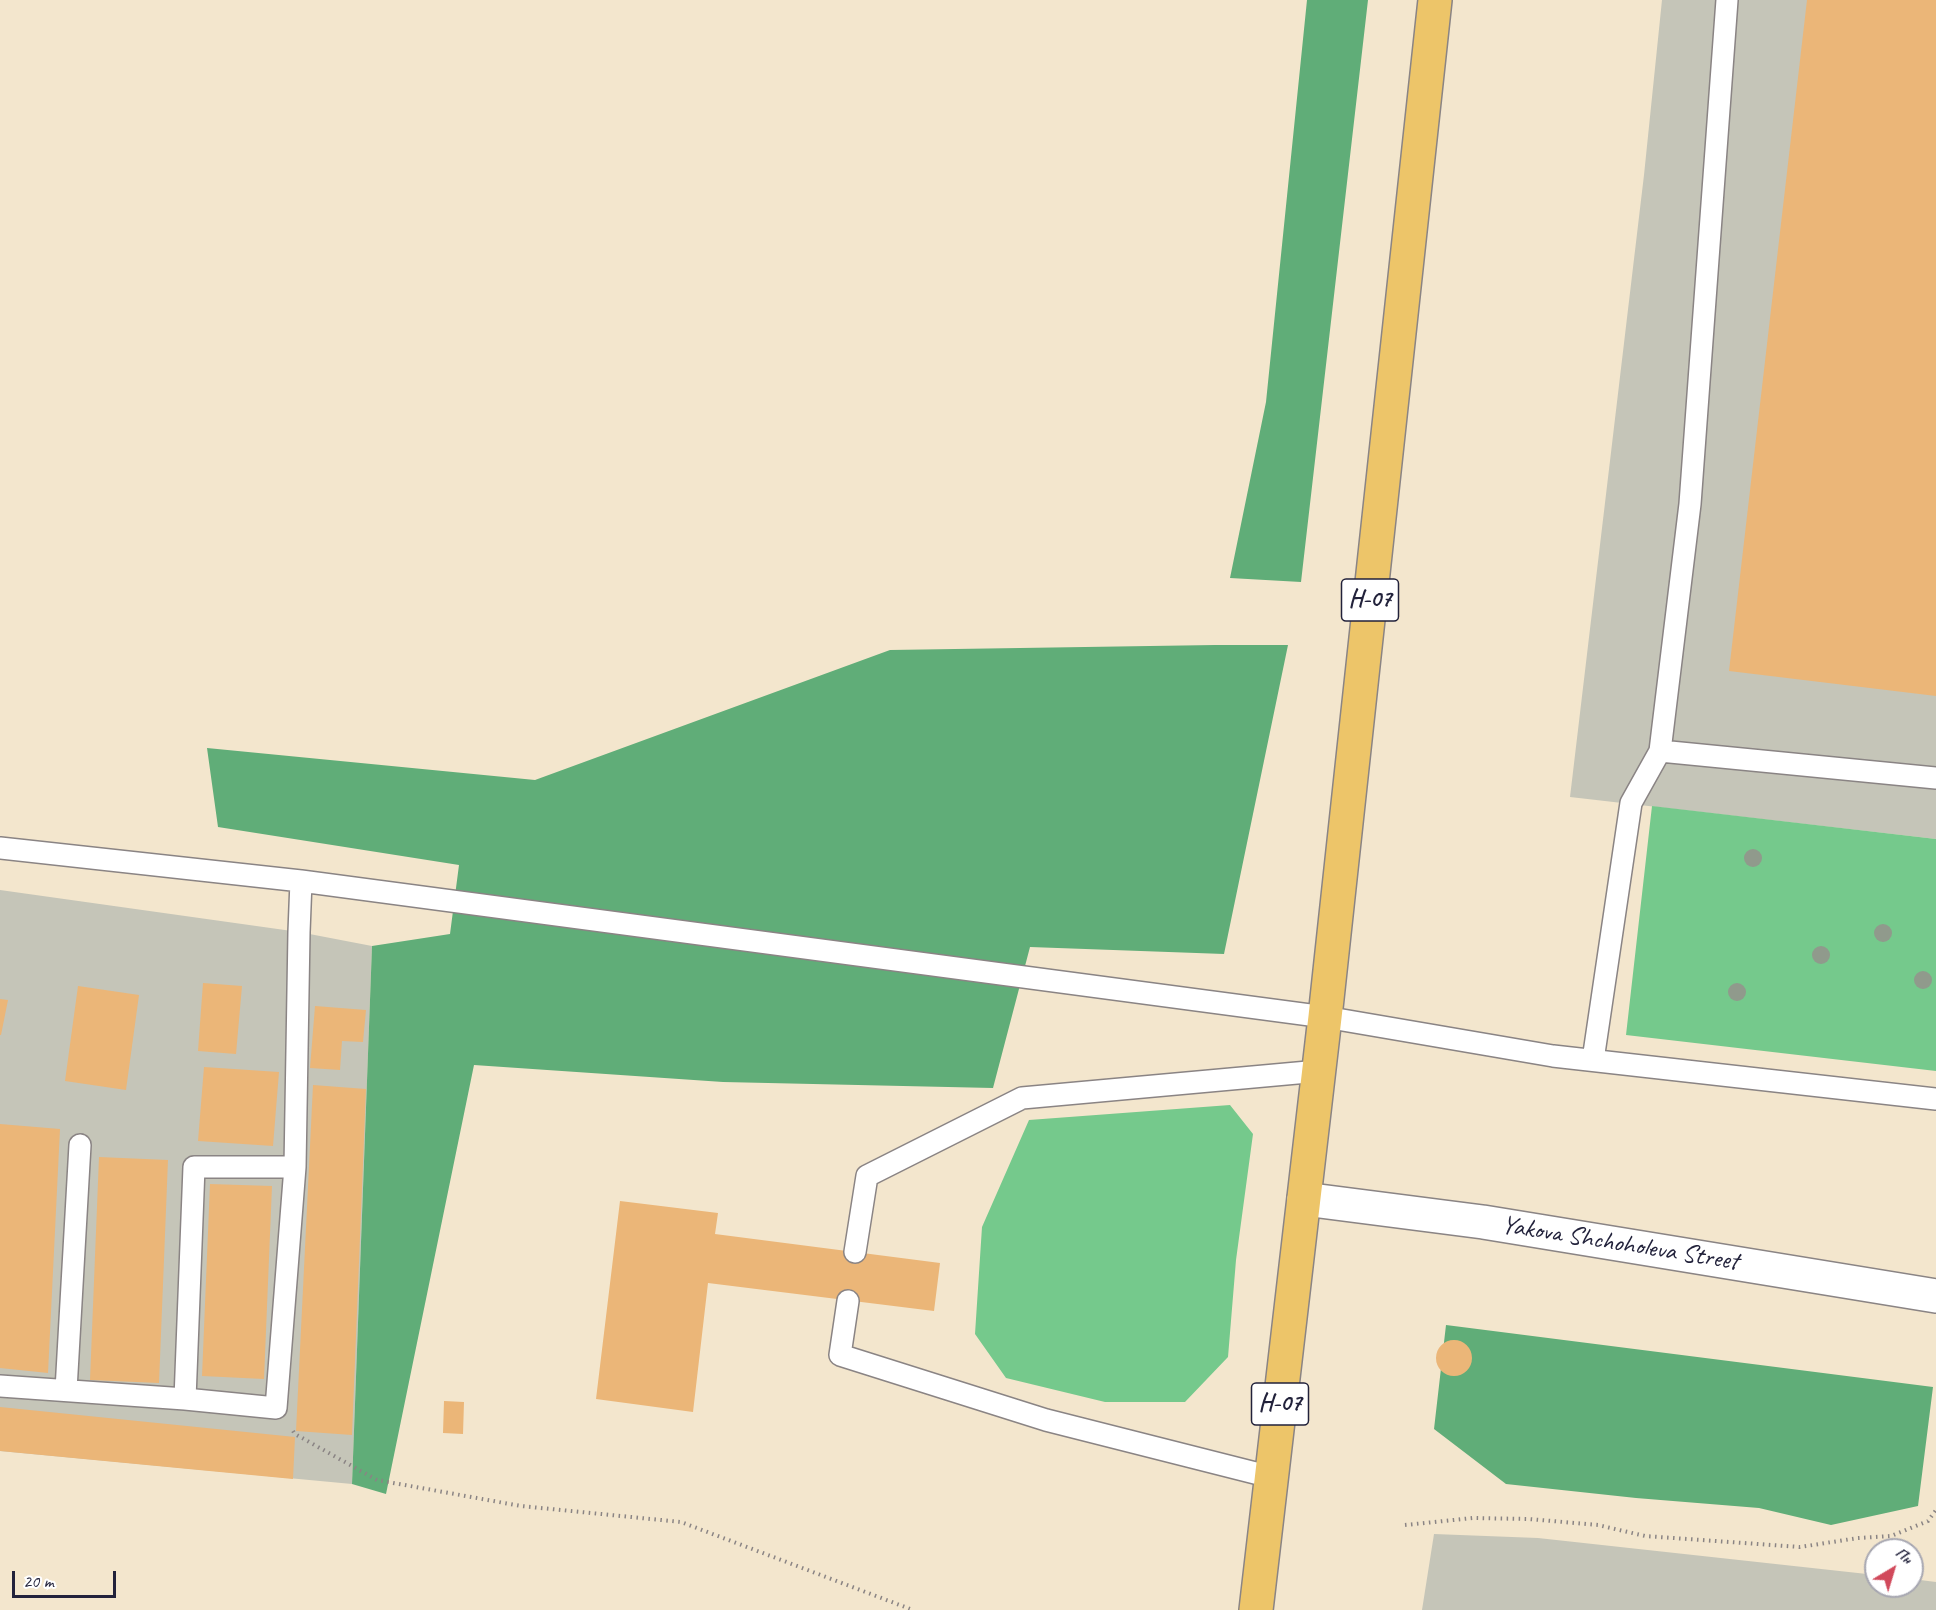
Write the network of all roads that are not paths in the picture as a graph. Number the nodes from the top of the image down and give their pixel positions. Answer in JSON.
{"nodes":[{"id":1,"x":1435,"y":0,"type":"edge"},
{"id":2,"x":1727,"y":0,"type":"edge"},
{"id":3,"x":1660,"y":751,"type":"junction"},
{"id":4,"x":1936,"y":778,"type":"edge"},
{"id":5,"x":0,"y":848,"type":"edge"},
{"id":6,"x":301,"y":881,"type":"junction"},
{"id":7,"x":1324,"y":1017,"type":"junction"},
{"id":8,"x":1593,"y":1060,"type":"junction"},
{"id":9,"x":1318,"y":1071,"type":"junction"},
{"id":10,"x":1936,"y":1099,"type":"edge"},
{"id":11,"x":80,"y":1145,"type":"dead end"},
{"id":12,"x":295,"y":1167,"type":"junction"},
{"id":13,"x":1304,"y":1199,"type":"junction"},
{"id":14,"x":855,"y":1252,"type":"dead end"},
{"id":15,"x":1936,"y":1296,"type":"edge"},
{"id":16,"x":848,"y":1301,"type":"dead end"},
{"id":17,"x":0,"y":1386,"type":"edge"},
{"id":18,"x":66,"y":1390,"type":"junction"},
{"id":19,"x":185,"y":1399,"type":"junction"},
{"id":20,"x":1271,"y":1477,"type":"junction"},
{"id":21,"x":1256,"y":1610,"type":"edge"}],
"edges":[{"from":1,"to":7,"type":"main road","number":"Н-07"},
{"from":2,"to":3,"type":"lane"},
{"from":3,"to":4,"type":"lane"},
{"from":3,"to":8,"type":"lane"},
{"from":5,"to":6,"type":"lane"},
{"from":6,"to":7,"type":"lane"},
{"from":6,"to":12,"type":"lane"},
{"from":7,"to":8,"type":"lane"},
{"from":7,"to":9,"type":"main road","number":"Н-07"},
{"from":8,"to":10,"type":"lane"},
{"from":9,"to":13,"type":"main road","number":"Н-07"},
{"from":9,"to":14,"type":"lane"},
{"from":11,"to":18,"type":"lane"},
{"from":12,"to":19,"type":"lane"},
{"from":12,"to":19,"type":"lane"},
{"from":13,"to":15,"type":"street","name":"Yakova Shchoholeva Street"},
{"from":13,"to":20,"type":"main road","number":"Н-07"},
{"from":16,"to":20,"type":"lane"},
{"from":17,"to":18,"type":"lane"},
{"from":18,"to":19,"type":"lane"},
{"from":20,"to":21,"type":"main road","number":"Н-07"}]}
